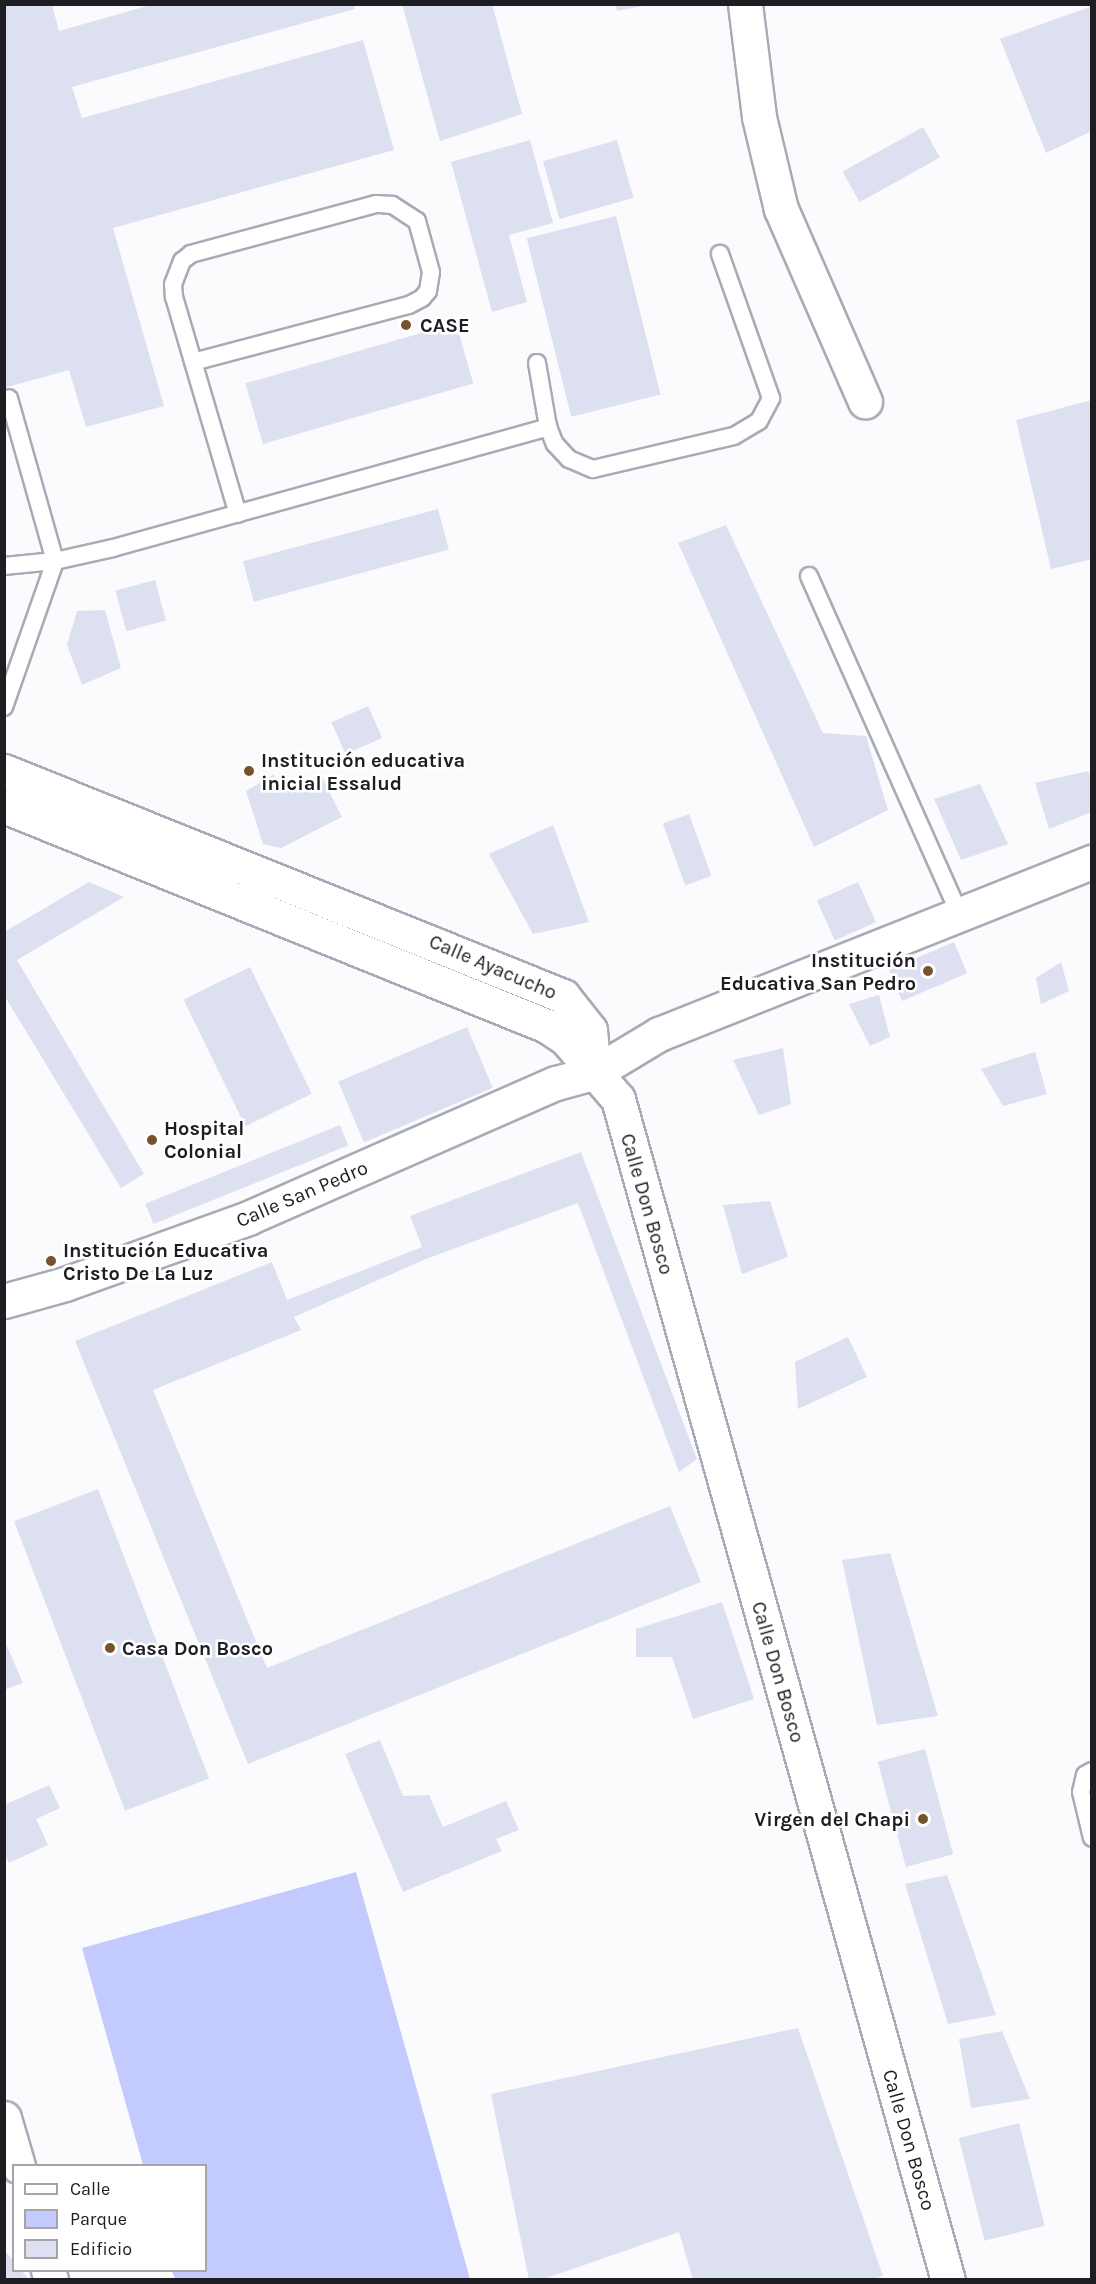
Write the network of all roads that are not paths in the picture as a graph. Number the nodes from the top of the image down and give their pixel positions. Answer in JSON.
{"nodes":[{"id":1,"x":745,"y":4,"type":"edge"},
{"id":2,"x":720,"y":254,"type":"dead end"},
{"id":3,"x":193,"y":362,"type":"junction"},
{"id":4,"x":537,"y":363,"type":"dead end"},
{"id":5,"x":9,"y":398,"type":"dead end"},
{"id":6,"x":865,"y":401,"type":"dead end"},
{"id":7,"x":548,"y":427,"type":"junction"},
{"id":8,"x":238,"y":514,"type":"junction"},
{"id":9,"x":55,"y":561,"type":"junction"},
{"id":10,"x":4,"y":566,"type":"edge"},
{"id":11,"x":810,"y":576,"type":"dead end"},
{"id":12,"x":4,"y":707,"type":"edge"},
{"id":13,"x":4,"y":771,"type":"edge"},
{"id":14,"x":4,"y":806,"type":"edge"},
{"id":15,"x":1092,"y":862,"type":"edge"},
{"id":16,"x":960,"y":915,"type":"junction"},
{"id":17,"x":594,"y":1073,"type":"junction"},
{"id":18,"x":4,"y":1301,"type":"edge"},
{"id":19,"x":1092,"y":1772,"type":"edge"},
{"id":20,"x":1092,"y":1838,"type":"edge"},
{"id":21,"x":4,"y":2118,"type":"edge"},
{"id":22,"x":17,"y":2164,"type":"edge"},
{"id":23,"x":948,"y":2280,"type":"edge"}],
"edges":[{"from":1,"to":6,"type":"street"},
{"from":2,"to":7,"type":"lane"},
{"from":3,"to":3,"type":"lane"},
{"from":3,"to":8,"type":"lane"},
{"from":4,"to":7,"type":"lane"},
{"from":5,"to":9,"type":"lane"},
{"from":7,"to":8,"type":"lane"},
{"from":8,"to":9,"type":"lane"},
{"from":9,"to":10,"type":"lane"},
{"from":9,"to":12,"type":"lane"},
{"from":11,"to":16,"type":"lane"},
{"from":13,"to":17,"type":"street","name":"Calle Ayacucho"},
{"from":14,"to":17,"type":"street","name":"Calle Ayacucho"},
{"from":15,"to":16,"type":"street","name":"Calle San Pedro"},
{"from":16,"to":17,"type":"street","name":"Calle San Pedro"},
{"from":17,"to":18,"type":"street","name":"Calle San Pedro"},
{"from":17,"to":23,"type":"street","name":"Calle Don Bosco"},
{"from":19,"to":20,"type":"lane"},
{"from":21,"to":22,"type":"street"}]}
